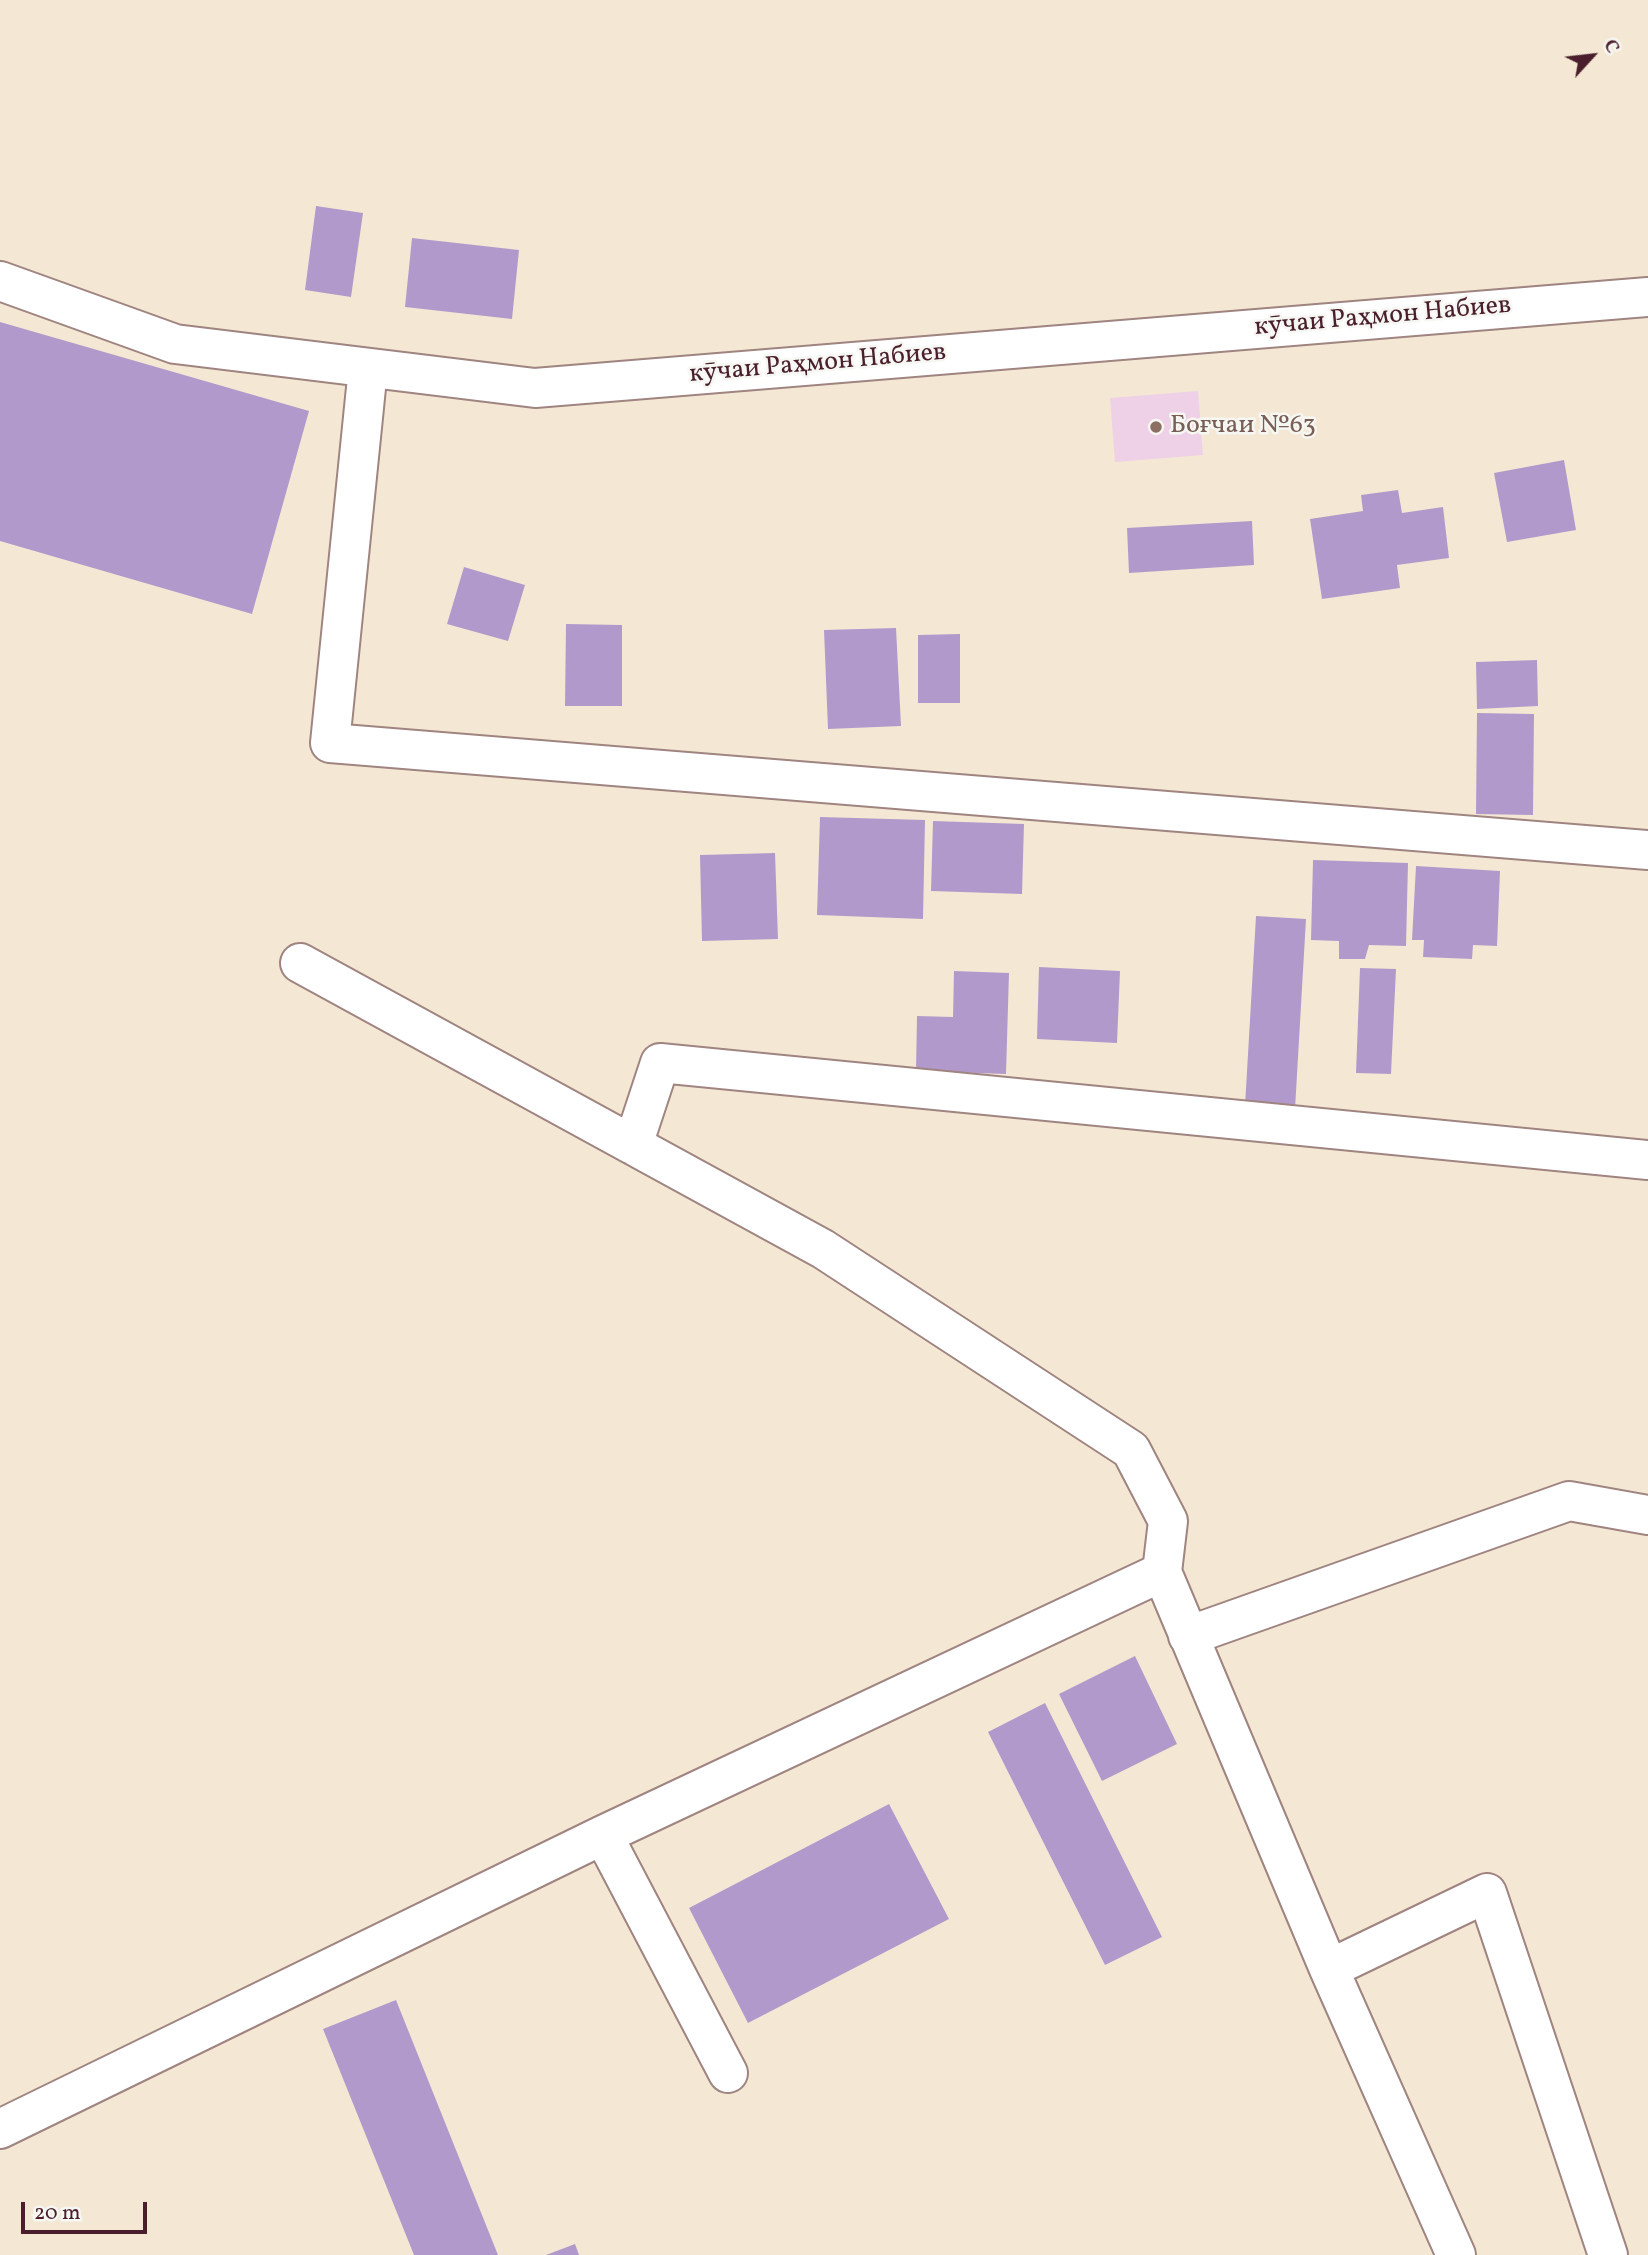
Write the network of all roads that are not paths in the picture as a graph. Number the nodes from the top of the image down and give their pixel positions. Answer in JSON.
{"nodes":[{"id":1,"x":0,"y":281,"type":"edge"},
{"id":2,"x":1648,"y":296,"type":"edge"},
{"id":3,"x":368,"y":368,"type":"junction"},
{"id":4,"x":1648,"y":850,"type":"edge"},
{"id":5,"x":300,"y":963,"type":"dead end"},
{"id":6,"x":633,"y":1145,"type":"junction"},
{"id":7,"x":1648,"y":1160,"type":"edge"},
{"id":8,"x":1648,"y":1515,"type":"edge"},
{"id":9,"x":1162,"y":1572,"type":"junction"},
{"id":10,"x":1188,"y":1636,"type":"junction"},
{"id":11,"x":603,"y":1835,"type":"junction"},
{"id":12,"x":1329,"y":1969,"type":"junction"},
{"id":13,"x":728,"y":2073,"type":"dead end"},
{"id":14,"x":0,"y":2129,"type":"edge"},
{"id":15,"x":1456,"y":2255,"type":"edge"},
{"id":16,"x":1608,"y":2255,"type":"edge"}],
"edges":[{"from":1,"to":3,"type":"street","name":"кӯчаи Раҳмон Набиев"},
{"from":2,"to":3,"type":"street","name":"кӯчаи Раҳмон Набиев"},
{"from":3,"to":4,"type":"street"},
{"from":5,"to":6,"type":"street"},
{"from":6,"to":7,"type":"street"},
{"from":6,"to":9,"type":"street"},
{"from":8,"to":10,"type":"street"},
{"from":9,"to":10,"type":"street"},
{"from":9,"to":11,"type":"street"},
{"from":10,"to":12,"type":"street"},
{"from":11,"to":13,"type":"street"},
{"from":11,"to":14,"type":"street"},
{"from":12,"to":15,"type":"street"},
{"from":12,"to":16,"type":"street"}]}
